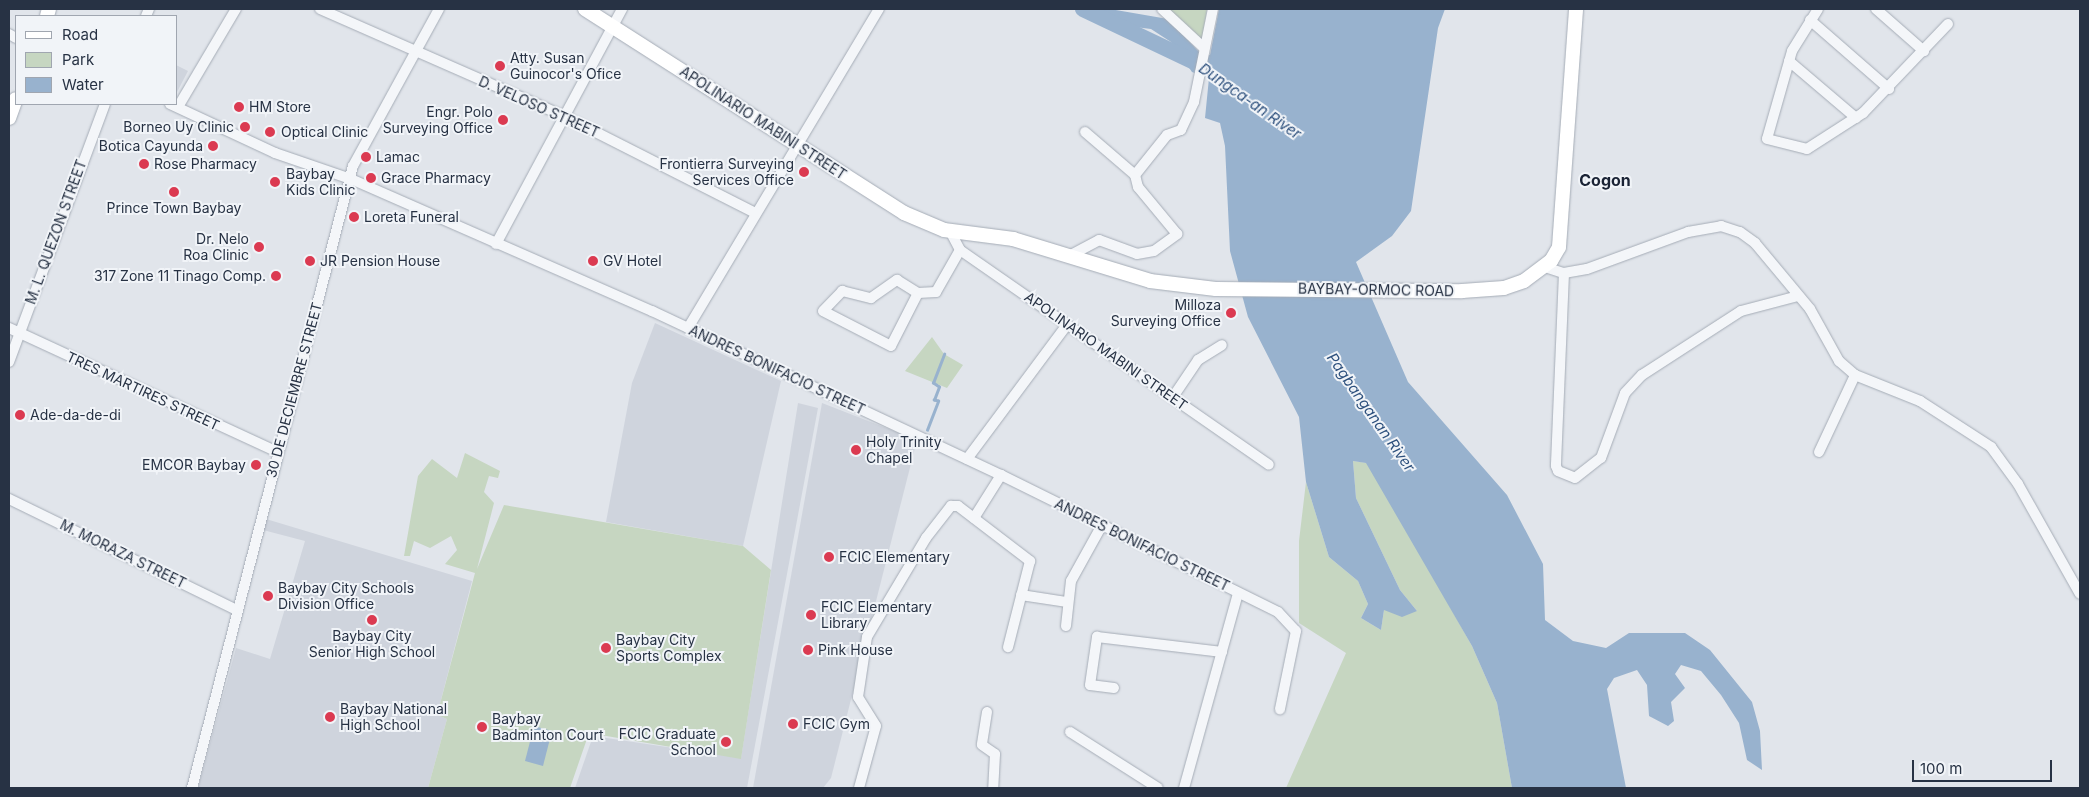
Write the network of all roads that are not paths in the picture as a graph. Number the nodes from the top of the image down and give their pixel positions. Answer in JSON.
{"nodes":[{"id":1,"x":236,"y":9,"type":"edge"},
{"id":2,"x":320,"y":9,"type":"edge"},
{"id":3,"x":439,"y":9,"type":"edge"},
{"id":4,"x":585,"y":9,"type":"edge"},
{"id":5,"x":622,"y":9,"type":"edge"},
{"id":6,"x":879,"y":9,"type":"edge"},
{"id":7,"x":1162,"y":9,"type":"edge"},
{"id":8,"x":1213,"y":9,"type":"edge"},
{"id":9,"x":1576,"y":9,"type":"edge"},
{"id":10,"x":1818,"y":9,"type":"edge"},
{"id":11,"x":1876,"y":9,"type":"edge"},
{"id":12,"x":1810,"y":20,"type":"junction"},
{"id":13,"x":1948,"y":24,"type":"dead end"},
{"id":14,"x":612,"y":27,"type":"junction"},
{"id":15,"x":413,"y":51,"type":"junction"},
{"id":16,"x":1205,"y":51,"type":"junction"},
{"id":17,"x":1924,"y":51,"type":"junction"},
{"id":18,"x":1789,"y":61,"type":"junction"},
{"id":19,"x":1889,"y":89,"type":"junction"},
{"id":20,"x":178,"y":99,"type":"edge"},
{"id":21,"x":15,"y":102,"type":"edge"},
{"id":22,"x":105,"y":105,"type":"edge"},
{"id":23,"x":174,"y":105,"type":"edge"},
{"id":24,"x":564,"y":116,"type":"junction"},
{"id":25,"x":9,"y":118,"type":"edge"},
{"id":26,"x":1856,"y":118,"type":"junction"},
{"id":27,"x":1085,"y":132,"type":"dead end"},
{"id":28,"x":796,"y":144,"type":"junction"},
{"id":29,"x":1135,"y":175,"type":"junction"},
{"id":30,"x":350,"y":179,"type":"junction"},
{"id":31,"x":755,"y":213,"type":"junction"},
{"id":32,"x":947,"y":231,"type":"junction"},
{"id":33,"x":496,"y":244,"type":"junction"},
{"id":34,"x":960,"y":250,"type":"junction"},
{"id":35,"x":1071,"y":255,"type":"junction"},
{"id":36,"x":1545,"y":267,"type":"junction"},
{"id":37,"x":1564,"y":273,"type":"junction"},
{"id":38,"x":918,"y":293,"type":"junction"},
{"id":39,"x":1798,"y":296,"type":"junction"},
{"id":40,"x":1067,"y":325,"type":"junction"},
{"id":41,"x":9,"y":328,"type":"edge"},
{"id":42,"x":688,"y":328,"type":"junction"},
{"id":43,"x":20,"y":334,"type":"junction"},
{"id":44,"x":1222,"y":345,"type":"dead end"},
{"id":45,"x":9,"y":362,"type":"edge"},
{"id":46,"x":1855,"y":376,"type":"junction"},
{"id":47,"x":1173,"y":397,"type":"junction"},
{"id":48,"x":277,"y":452,"type":"junction"},
{"id":49,"x":1819,"y":452,"type":"dead end"},
{"id":50,"x":967,"y":459,"type":"junction"},
{"id":51,"x":1269,"y":465,"type":"dead end"},
{"id":52,"x":1001,"y":475,"type":"junction"},
{"id":53,"x":9,"y":499,"type":"edge"},
{"id":54,"x":974,"y":518,"type":"junction"},
{"id":55,"x":1102,"y":525,"type":"junction"},
{"id":56,"x":1238,"y":593,"type":"junction"},
{"id":57,"x":2080,"y":594,"type":"edge"},
{"id":58,"x":1021,"y":595,"type":"junction"},
{"id":59,"x":1067,"y":602,"type":"junction"},
{"id":60,"x":237,"y":610,"type":"junction"},
{"id":61,"x":1066,"y":626,"type":"dead end"},
{"id":62,"x":1008,"y":647,"type":"dead end"},
{"id":63,"x":1222,"y":652,"type":"junction"},
{"id":64,"x":1114,"y":688,"type":"dead end"},
{"id":65,"x":1280,"y":709,"type":"dead end"},
{"id":66,"x":987,"y":712,"type":"dead end"},
{"id":67,"x":1070,"y":732,"type":"dead end"},
{"id":68,"x":192,"y":788,"type":"edge"},
{"id":69,"x":859,"y":788,"type":"edge"},
{"id":70,"x":993,"y":788,"type":"edge"},
{"id":71,"x":1158,"y":788,"type":"edge"},
{"id":72,"x":1184,"y":788,"type":"edge"}],
"edges":[{"from":1,"to":20,"type":"street"},
{"from":2,"to":15,"type":"street","name":"D. VELOSO STREET"},
{"from":3,"to":15,"type":"street","name":"30 DE DECIEMBRE STREET"},
{"from":4,"to":14,"type":"main road","name":"APOLINARIO MABINI STREET"},
{"from":5,"to":14,"type":"street"},
{"from":6,"to":28,"type":"street"},
{"from":7,"to":16,"type":"street"},
{"from":8,"to":16,"type":"street"},
{"from":9,"to":36,"type":"main road"},
{"from":10,"to":12,"type":"street"},
{"from":11,"to":17,"type":"street"},
{"from":12,"to":18,"type":"street"},
{"from":12,"to":19,"type":"street"},
{"from":13,"to":17,"type":"street"},
{"from":14,"to":24,"type":"street"},
{"from":14,"to":28,"type":"main road","name":"APOLINARIO MABINI STREET"},
{"from":15,"to":24,"type":"street","name":"D. VELOSO STREET"},
{"from":15,"to":30,"type":"street","name":"30 DE DECIEMBRE STREET"},
{"from":16,"to":29,"type":"street"},
{"from":17,"to":19,"type":"street"},
{"from":18,"to":26,"type":"street"},
{"from":18,"to":26,"type":"street"},
{"from":19,"to":26,"type":"street"},
{"from":21,"to":25,"type":"main road"},
{"from":22,"to":43,"type":"street","name":"M. L. QUEZON STREET"},
{"from":23,"to":30,"type":"street","name":"ANDRES BONIFACIO STREET"},
{"from":24,"to":31,"type":"street","name":"D. VELOSO STREET"},
{"from":24,"to":33,"type":"street"},
{"from":27,"to":29,"type":"street"},
{"from":28,"to":31,"type":"street"},
{"from":28,"to":32,"type":"main road","name":"APOLINARIO MABINI STREET"},
{"from":29,"to":35,"type":"street"},
{"from":30,"to":33,"type":"street","name":"ANDRES BONIFACIO STREET"},
{"from":30,"to":48,"type":"street","name":"30 DE DECIEMBRE STREET"},
{"from":31,"to":42,"type":"street"},
{"from":32,"to":34,"type":"street","name":"APOLINARIO MABINI STREET"},
{"from":32,"to":35,"type":"main road","name":"BAYBAY-ORMOC ROAD"},
{"from":33,"to":42,"type":"street","name":"ANDRES BONIFACIO STREET"},
{"from":34,"to":38,"type":"street"},
{"from":34,"to":40,"type":"street","name":"APOLINARIO MABINI STREET"},
{"from":35,"to":36,"type":"main road","name":"BAYBAY-ORMOC ROAD"},
{"from":36,"to":37,"type":"street"},
{"from":37,"to":39,"type":"street"},
{"from":37,"to":39,"type":"street"},
{"from":38,"to":38,"type":"street"},
{"from":39,"to":46,"type":"street"},
{"from":40,"to":47,"type":"street","name":"APOLINARIO MABINI STREET"},
{"from":40,"to":50,"type":"street"},
{"from":41,"to":43,"type":"street","name":"TRES MARTIRES STREET"},
{"from":42,"to":50,"type":"street","name":"ANDRES BONIFACIO STREET"},
{"from":43,"to":45,"type":"street","name":"M. L. QUEZON STREET"},
{"from":43,"to":48,"type":"street","name":"TRES MARTIRES STREET"},
{"from":44,"to":47,"type":"street"},
{"from":46,"to":49,"type":"street"},
{"from":46,"to":57,"type":"street"},
{"from":47,"to":51,"type":"street","name":"APOLINARIO MABINI STREET"},
{"from":48,"to":60,"type":"street","name":"30 DE DECIEMBRE STREET"},
{"from":50,"to":52,"type":"street","name":"ANDRES BONIFACIO STREET"},
{"from":52,"to":54,"type":"street"},
{"from":52,"to":55,"type":"street","name":"ANDRES BONIFACIO STREET"},
{"from":53,"to":60,"type":"street","name":"M. MORAZA STREET"},
{"from":54,"to":58,"type":"street"},
{"from":54,"to":69,"type":"street"},
{"from":55,"to":56,"type":"street","name":"ANDRES BONIFACIO STREET"},
{"from":55,"to":59,"type":"street"},
{"from":56,"to":63,"type":"street"},
{"from":56,"to":65,"type":"street","name":"ANDRES BONIFACIO STREET"},
{"from":58,"to":59,"type":"street"},
{"from":58,"to":62,"type":"street"},
{"from":59,"to":61,"type":"street"},
{"from":60,"to":68,"type":"street","name":"30 DE DECIEMBRE STREET"},
{"from":63,"to":64,"type":"street"},
{"from":63,"to":72,"type":"street"},
{"from":66,"to":70,"type":"street"},
{"from":67,"to":71,"type":"street"}]}
